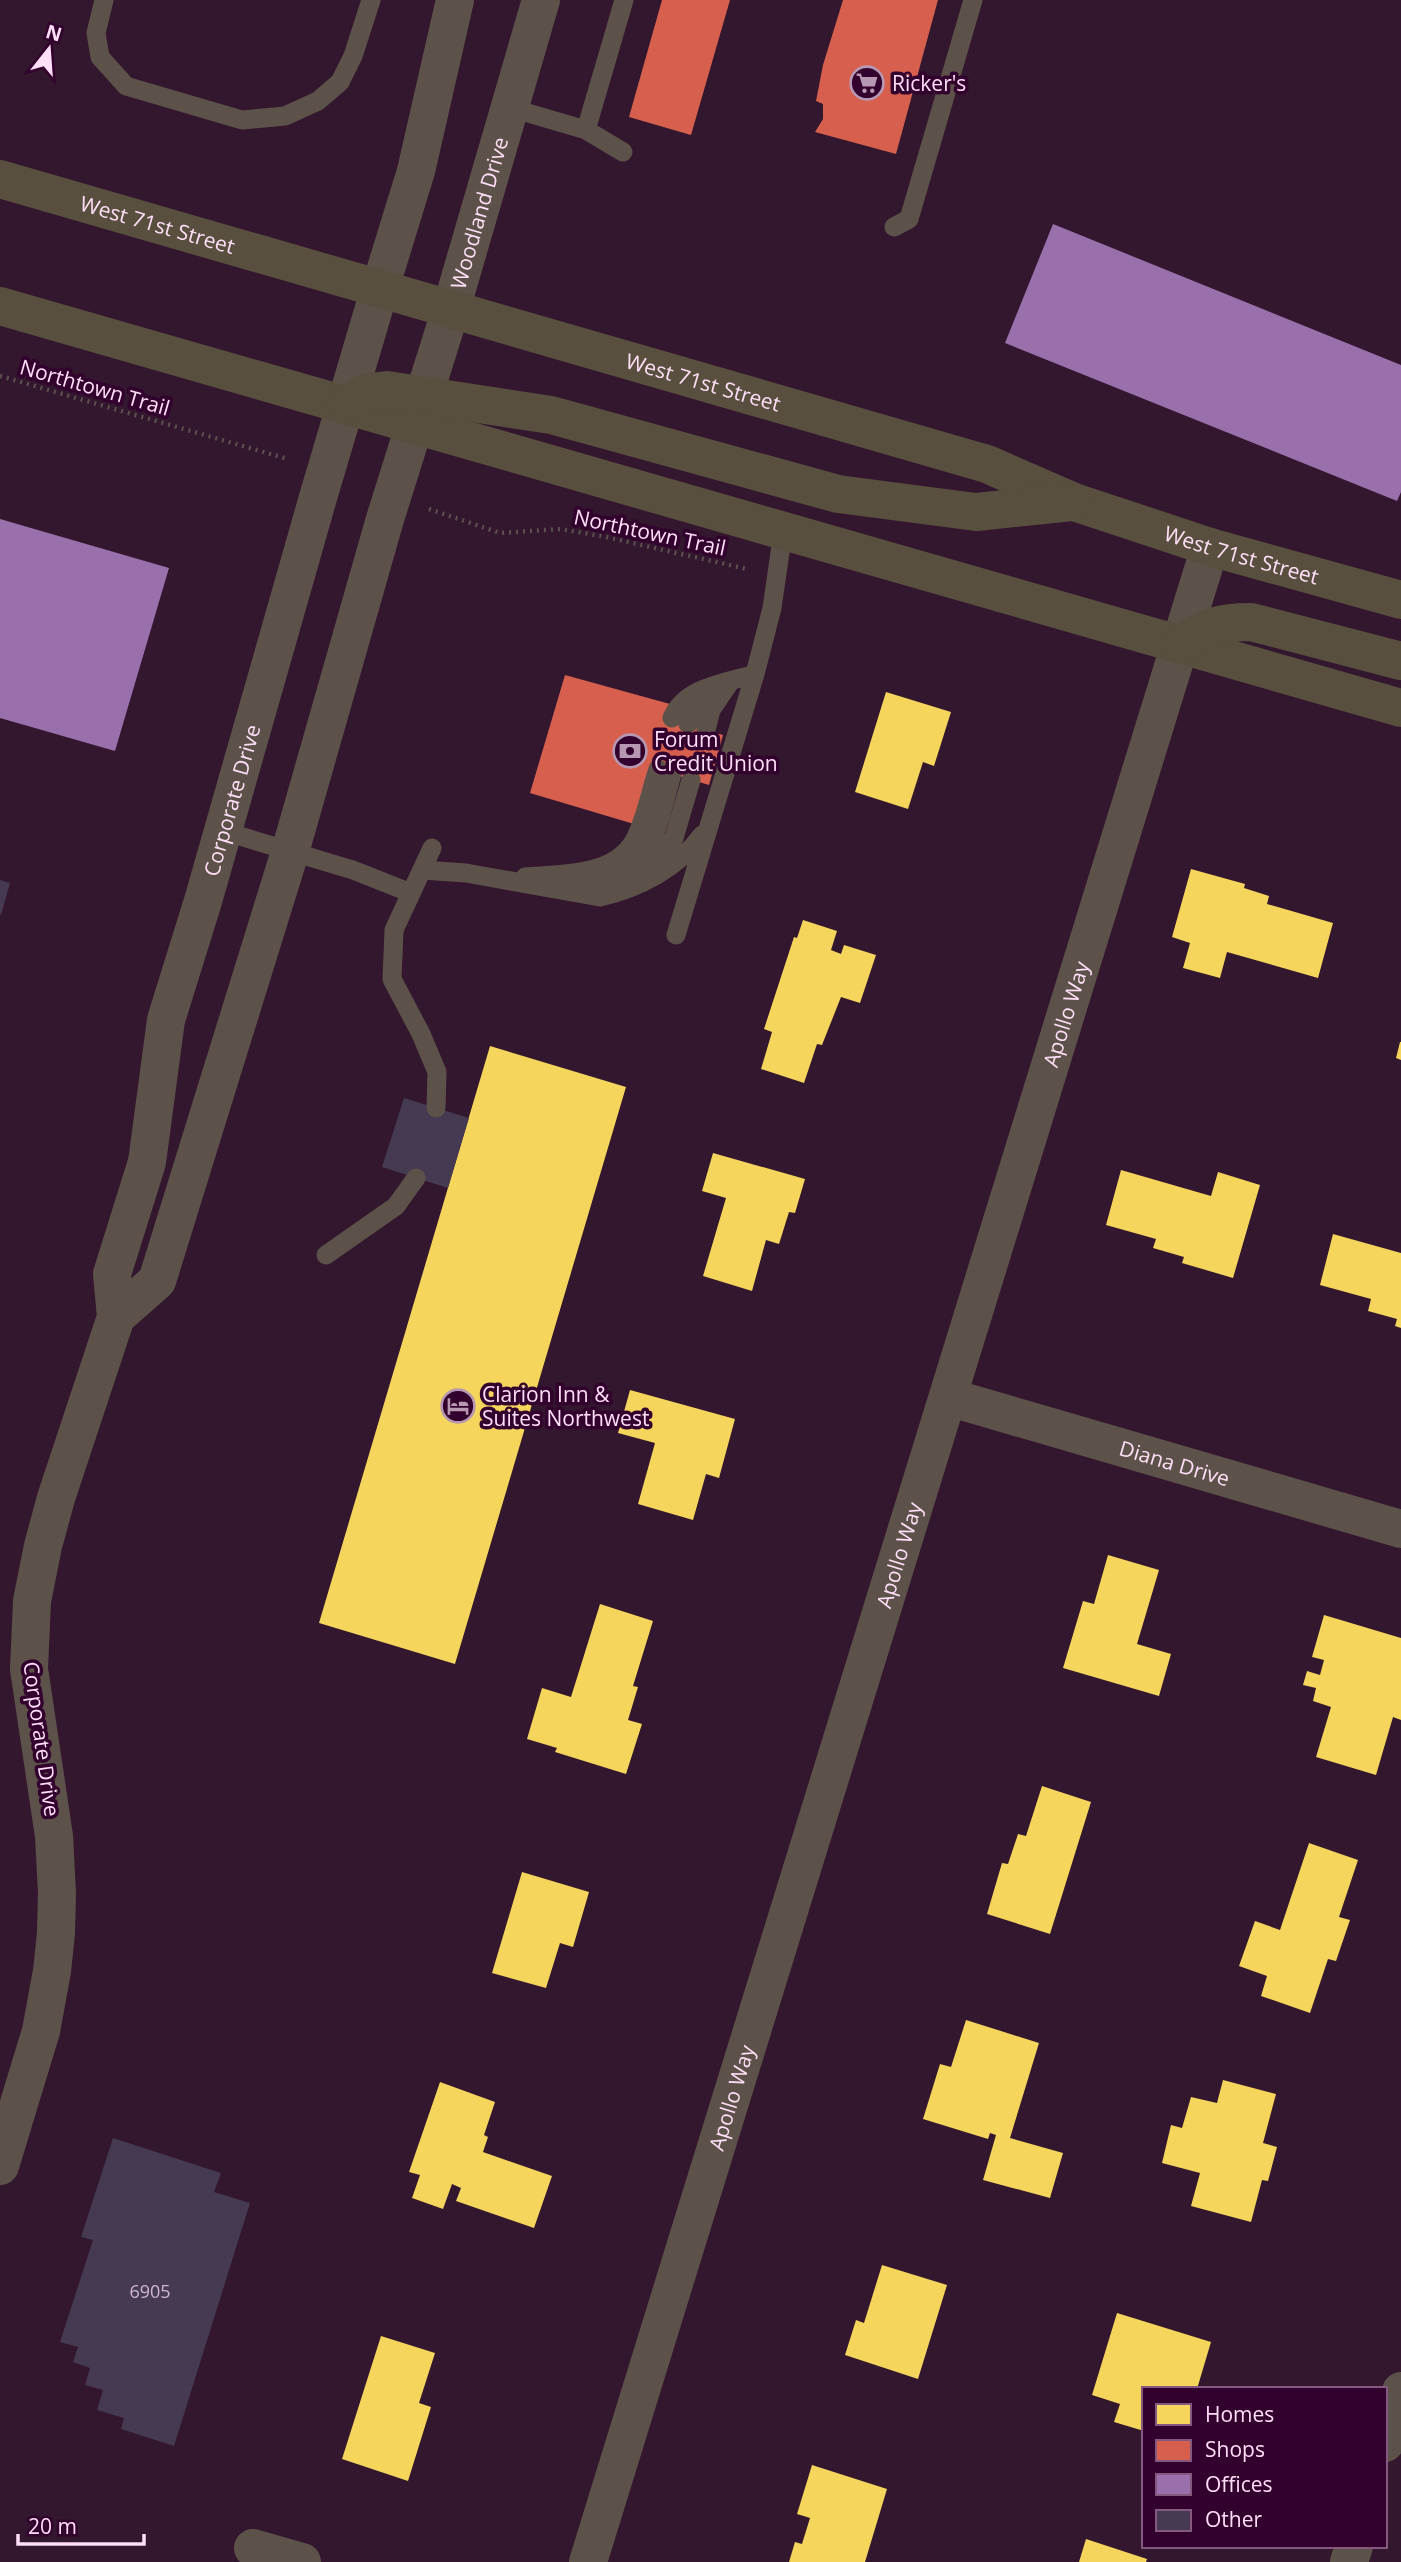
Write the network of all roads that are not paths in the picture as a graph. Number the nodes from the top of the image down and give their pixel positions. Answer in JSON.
{"nodes":[{"id":1,"x":104,"y":0,"type":"edge"},
{"id":2,"x":370,"y":0,"type":"edge"},
{"id":3,"x":455,"y":0,"type":"edge"},
{"id":4,"x":541,"y":0,"type":"edge"},
{"id":5,"x":624,"y":0,"type":"edge"},
{"id":6,"x":973,"y":0,"type":"edge"},
{"id":7,"x":511,"y":108,"type":"junction"},
{"id":8,"x":586,"y":130,"type":"junction"},
{"id":9,"x":623,"y":152,"type":"dead end"},
{"id":10,"x":0,"y":179,"type":"edge"},
{"id":11,"x":894,"y":227,"type":"dead end"},
{"id":12,"x":380,"y":288,"type":"junction"},
{"id":13,"x":0,"y":306,"type":"edge"},
{"id":14,"x":451,"y":309,"type":"junction"},
{"id":15,"x":346,"y":405,"type":"junction"},
{"id":16,"x":419,"y":410,"type":"junction"},
{"id":17,"x":1074,"y":502,"type":"junction"},
{"id":18,"x":783,"y":532,"type":"junction"},
{"id":19,"x":1210,"y":547,"type":"junction"},
{"id":20,"x":1401,"y":600,"type":"edge"},
{"id":21,"x":1179,"y":645,"type":"junction"},
{"id":22,"x":1401,"y":662,"type":"edge"},
{"id":23,"x":755,"y":674,"type":"junction"},
{"id":24,"x":721,"y":685,"type":"junction"},
{"id":25,"x":1401,"y":708,"type":"edge"},
{"id":26,"x":674,"y":774,"type":"junction"},
{"id":27,"x":709,"y":826,"type":"junction"},
{"id":28,"x":223,"y":831,"type":"junction"},
{"id":29,"x":432,"y":848,"type":"dead end"},
{"id":30,"x":290,"y":852,"type":"junction"},
{"id":31,"x":422,"y":870,"type":"junction"},
{"id":32,"x":499,"y":879,"type":"junction"},
{"id":33,"x":640,"y":883,"type":"junction"},
{"id":34,"x":544,"y":887,"type":"junction"},
{"id":35,"x":411,"y":893,"type":"junction"},
{"id":36,"x":676,"y":935,"type":"dead end"},
{"id":37,"x":436,"y":1108,"type":"dead end"},
{"id":38,"x":416,"y":1178,"type":"dead end"},
{"id":39,"x":326,"y":1255,"type":"dead end"},
{"id":40,"x":116,"y":1317,"type":"junction"},
{"id":41,"x":948,"y":1397,"type":"junction"},
{"id":42,"x":1401,"y":1529,"type":"edge"},
{"id":43,"x":0,"y":2166,"type":"edge"},
{"id":44,"x":1401,"y":2391,"type":"edge"},
{"id":45,"x":1387,"y":2436,"type":"edge"},
{"id":46,"x":253,"y":2548,"type":"dead end"},
{"id":47,"x":303,"y":2562,"type":"edge"},
{"id":48,"x":589,"y":2562,"type":"edge"}],
"edges":[{"from":1,"to":2,"type":"lane"},
{"from":3,"to":12,"type":"street"},
{"from":4,"to":7,"type":"street","name":"Woodland Drive"},
{"from":5,"to":8,"type":"lane"},
{"from":6,"to":11,"type":"lane"},
{"from":7,"to":8,"type":"lane"},
{"from":7,"to":14,"type":"street","name":"Woodland Drive"},
{"from":8,"to":9,"type":"lane"},
{"from":10,"to":12,"type":"main road","name":"West 71st Street"},
{"from":12,"to":14,"type":"main road","name":"West 71st Street"},
{"from":12,"to":15,"type":"street","name":"Corporate Drive"},
{"from":13,"to":15,"type":"main road"},
{"from":14,"to":16,"type":"street","name":"Woodland Drive"},
{"from":14,"to":17,"type":"main road","name":"West 71st Street"},
{"from":15,"to":16,"type":"main road"},
{"from":15,"to":28,"type":"street","name":"Corporate Drive"},
{"from":16,"to":17,"type":"main road"},
{"from":16,"to":18,"type":"main road"},
{"from":16,"to":30,"type":"street"},
{"from":17,"to":19,"type":"main road","name":"West 71st Street"},
{"from":18,"to":21,"type":"main road"},
{"from":18,"to":23,"type":"lane"},
{"from":19,"to":20,"type":"main road","name":"West 71st Street"},
{"from":19,"to":21,"type":"street","name":"Apollo Way"},
{"from":21,"to":22,"type":"main road"},
{"from":21,"to":25,"type":"main road"},
{"from":21,"to":41,"type":"street","name":"Apollo Way"},
{"from":23,"to":24,"type":"lane"},
{"from":23,"to":27,"type":"lane"},
{"from":24,"to":24,"type":"lane"},
{"from":26,"to":32,"type":"lane"},
{"from":26,"to":33,"type":"lane"},
{"from":26,"to":34,"type":"lane"},
{"from":27,"to":33,"type":"lane"},
{"from":27,"to":36,"type":"lane"},
{"from":28,"to":30,"type":"lane"},
{"from":28,"to":40,"type":"street","name":"Corporate Drive"},
{"from":29,"to":31,"type":"lane"},
{"from":30,"to":35,"type":"lane"},
{"from":30,"to":40,"type":"street"},
{"from":31,"to":32,"type":"lane"},
{"from":31,"to":35,"type":"lane"},
{"from":32,"to":34,"type":"lane"},
{"from":33,"to":34,"type":"lane"},
{"from":35,"to":37,"type":"lane"},
{"from":38,"to":39,"type":"lane"},
{"from":40,"to":43,"type":"street","name":"Corporate Drive"},
{"from":41,"to":42,"type":"street","name":"Diana Drive"},
{"from":41,"to":48,"type":"street","name":"Apollo Way"},
{"from":44,"to":45,"type":"street"},
{"from":46,"to":47,"type":"street"}]}
